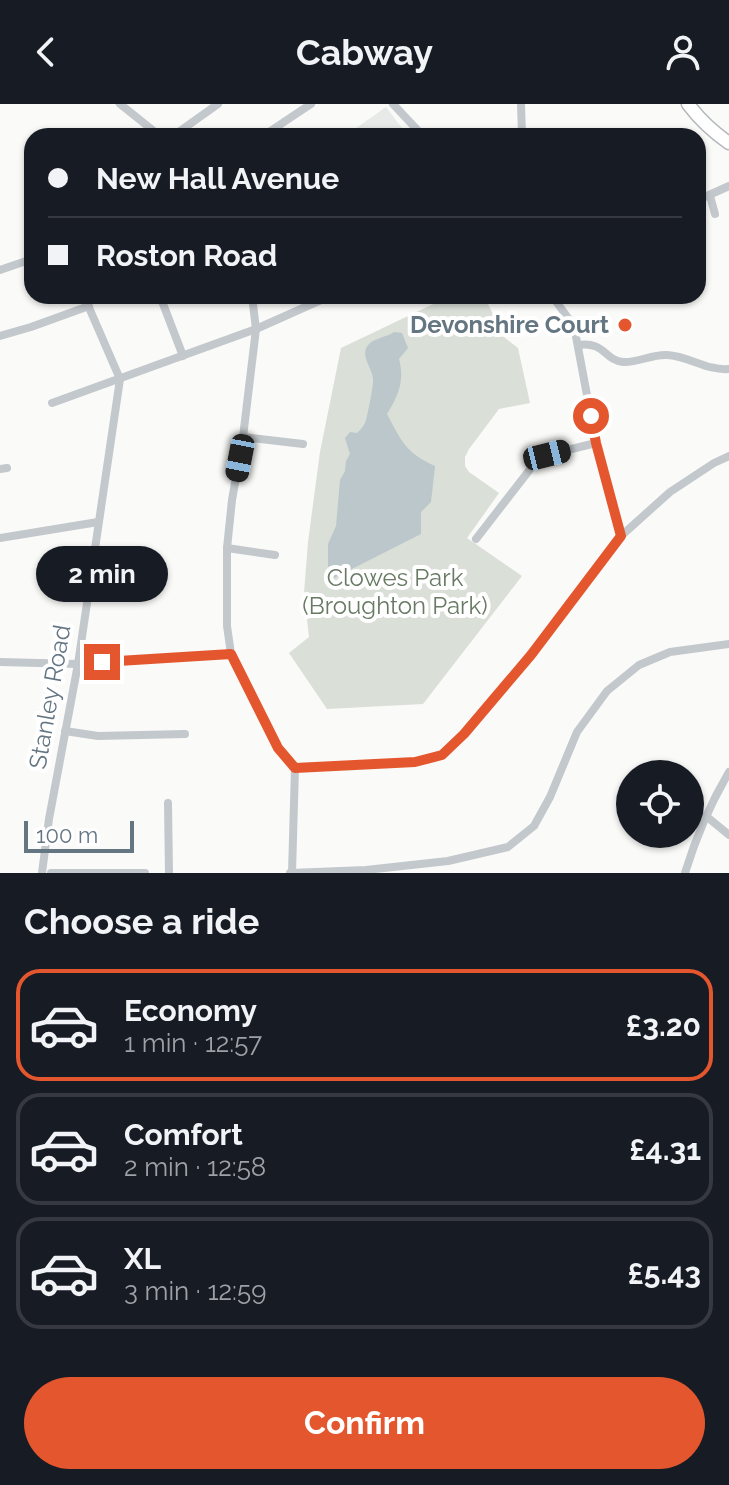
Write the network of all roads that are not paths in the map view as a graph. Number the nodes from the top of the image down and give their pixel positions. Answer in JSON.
{"nodes":[{"id":1,"x":120,"y":104,"type":"edge"},
{"id":2,"x":218,"y":104,"type":"edge"},
{"id":3,"x":311,"y":104,"type":"edge"},
{"id":4,"x":393,"y":104,"type":"edge"},
{"id":5,"x":521,"y":104,"type":"edge"},
{"id":6,"x":688,"y":104,"type":"edge"},
{"id":7,"x":150,"y":128,"type":"edge"},
{"id":8,"x":184,"y":128,"type":"edge"},
{"id":9,"x":275,"y":128,"type":"edge"},
{"id":10,"x":416,"y":128,"type":"edge"},
{"id":11,"x":522,"y":128,"type":"edge"},
{"id":12,"x":729,"y":143,"type":"edge"},
{"id":13,"x":729,"y":186,"type":"edge"},
{"id":14,"x":710,"y":196,"type":"junction"},
{"id":15,"x":706,"y":197,"type":"edge"},
{"id":16,"x":715,"y":214,"type":"dead end"},
{"id":17,"x":24,"y":262,"type":"edge"},
{"id":18,"x":0,"y":270,"type":"edge"},
{"id":19,"x":163,"y":304,"type":"edge"},
{"id":20,"x":253,"y":304,"type":"edge"},
{"id":21,"x":312,"y":304,"type":"edge"},
{"id":22,"x":558,"y":304,"type":"edge"},
{"id":23,"x":89,"y":306,"type":"joint"},
{"id":24,"x":256,"y":329,"type":"junction"},
{"id":25,"x":0,"y":336,"type":"edge"},
{"id":26,"x":578,"y":345,"type":"junction"},
{"id":27,"x":183,"y":356,"type":"junction"},
{"id":28,"x":729,"y":369,"type":"edge"},
{"id":29,"x":120,"y":379,"type":"junction"},
{"id":30,"x":52,"y":403,"type":"dead end"},
{"id":31,"x":243,"y":437,"type":"junction"},
{"id":32,"x":596,"y":443,"type":"junction"},
{"id":33,"x":303,"y":444,"type":"dead end"},
{"id":34,"x":729,"y":456,"type":"edge"},
{"id":35,"x":98,"y":522,"type":"junction"},
{"id":36,"x":621,"y":536,"type":"junction"},
{"id":37,"x":0,"y":538,"type":"edge"},
{"id":38,"x":476,"y":539,"type":"dead end"},
{"id":39,"x":227,"y":548,"type":"junction"},
{"id":40,"x":275,"y":555,"type":"dead end"},
{"id":41,"x":729,"y":644,"type":"edge"},
{"id":42,"x":231,"y":654,"type":"junction"},
{"id":43,"x":0,"y":662,"type":"edge"},
{"id":44,"x":78,"y":664,"type":"junction"},
{"id":45,"x":65,"y":731,"type":"junction"},
{"id":46,"x":185,"y":734,"type":"dead end"},
{"id":47,"x":295,"y":768,"type":"junction"},
{"id":48,"x":729,"y":772,"type":"edge"},
{"id":49,"x":168,"y":803,"type":"dead end"},
{"id":50,"x":706,"y":816,"type":"junction"},
{"id":51,"x":729,"y":835,"type":"edge"},
{"id":52,"x":361,"y":872,"type":"edge"},
{"id":53,"x":42,"y":873,"type":"edge"},
{"id":54,"x":51,"y":873,"type":"edge"},
{"id":55,"x":145,"y":873,"type":"edge"},
{"id":56,"x":169,"y":873,"type":"edge"},
{"id":57,"x":290,"y":873,"type":"edge"},
{"id":58,"x":685,"y":873,"type":"edge"}],
"edges":[{"from":1,"to":7,"type":"street"},
{"from":2,"to":8,"type":"street"},
{"from":3,"to":9,"type":"street"},
{"from":4,"to":10,"type":"street"},
{"from":5,"to":11,"type":"street"},
{"from":6,"to":12,"type":"highway"},
{"from":13,"to":14,"type":"street"},
{"from":14,"to":15,"type":"street"},
{"from":14,"to":16,"type":"street"},
{"from":17,"to":18,"type":"street"},
{"from":19,"to":27,"type":"street"},
{"from":20,"to":24,"type":"street"},
{"from":21,"to":24,"type":"street"},
{"from":22,"to":26,"type":"street"},
{"from":23,"to":25,"type":"street"},
{"from":23,"to":29,"type":"street"},
{"from":24,"to":27,"type":"street"},
{"from":24,"to":31,"type":"street"},
{"from":26,"to":28,"type":"street"},
{"from":26,"to":32,"type":"street"},
{"from":27,"to":29,"type":"street"},
{"from":29,"to":30,"type":"street"},
{"from":29,"to":35,"type":"street","name":"Stanley Road"},
{"from":31,"to":33,"type":"street"},
{"from":31,"to":39,"type":"street"},
{"from":32,"to":36,"type":"street"},
{"from":32,"to":38,"type":"street"},
{"from":34,"to":36,"type":"street"},
{"from":35,"to":37,"type":"street"},
{"from":35,"to":44,"type":"street","name":"Stanley Road"},
{"from":36,"to":47,"type":"street"},
{"from":39,"to":40,"type":"street"},
{"from":39,"to":42,"type":"street"},
{"from":41,"to":52,"type":"street"},
{"from":42,"to":44,"type":"street"},
{"from":42,"to":47,"type":"street"},
{"from":43,"to":44,"type":"street"},
{"from":44,"to":45,"type":"street","name":"Stanley Road"},
{"from":45,"to":46,"type":"street"},
{"from":45,"to":53,"type":"street","name":"Stanley Road"},
{"from":47,"to":57,"type":"street"},
{"from":48,"to":50,"type":"street"},
{"from":49,"to":56,"type":"street"},
{"from":50,"to":51,"type":"street"},
{"from":50,"to":58,"type":"street"},
{"from":52,"to":57,"type":"street"},
{"from":54,"to":55,"type":"street"}]}
